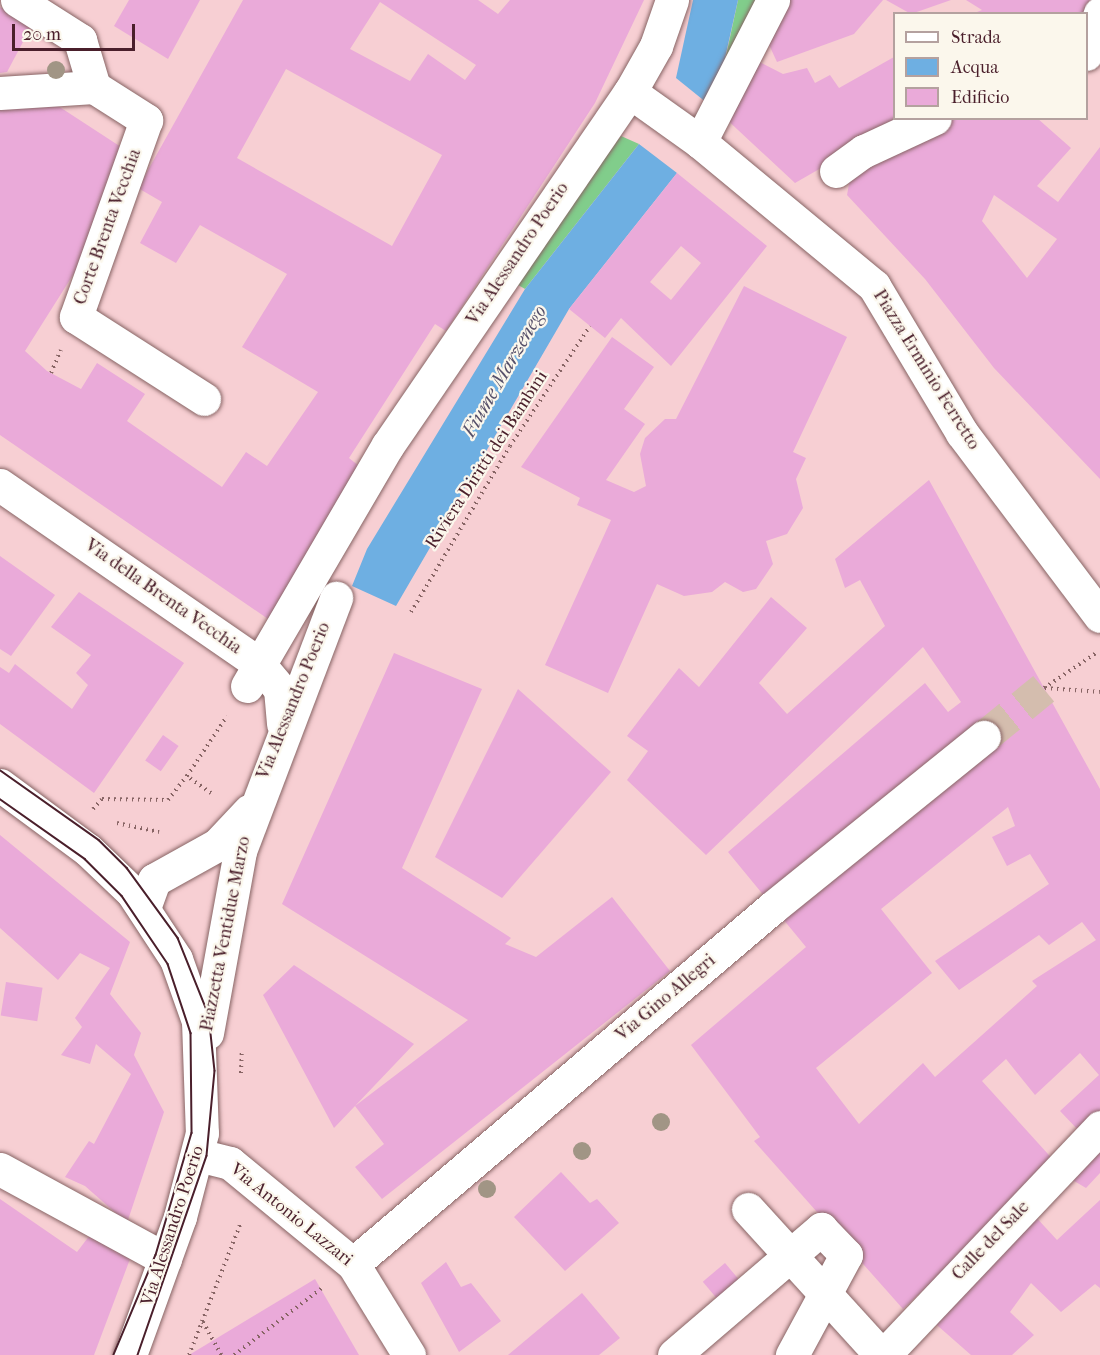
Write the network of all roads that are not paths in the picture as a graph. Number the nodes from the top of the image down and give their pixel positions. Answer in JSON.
{"nodes":[{"id":1,"x":17,"y":0,"type":"edge"},
{"id":2,"x":672,"y":0,"type":"edge"},
{"id":3,"x":773,"y":0,"type":"edge"},
{"id":4,"x":94,"y":87,"type":"junction"},
{"id":5,"x":630,"y":92,"type":"junction"},
{"id":6,"x":0,"y":93,"type":"edge"},
{"id":7,"x":931,"y":120,"type":"edge"},
{"id":8,"x":700,"y":142,"type":"junction"},
{"id":9,"x":836,"y":171,"type":"dead end"},
{"id":10,"x":204,"y":399,"type":"dead end"},
{"id":11,"x":0,"y":485,"type":"edge"},
{"id":12,"x":1100,"y":616,"type":"edge"},
{"id":13,"x":298,"y":639,"type":"dead end"},
{"id":14,"x":246,"y":687,"type":"junction"},
{"id":15,"x":280,"y":735,"type":"junction"},
{"id":16,"x":984,"y":737,"type":"tunnel mouth"},
{"id":17,"x":0,"y":785,"type":"edge"},
{"id":18,"x":254,"y":805,"type":"junction"},
{"id":19,"x":144,"y":908,"type":"junction"},
{"id":20,"x":203,"y":1058,"type":"junction"},
{"id":21,"x":1100,"y":1127,"type":"edge"},
{"id":22,"x":198,"y":1155,"type":"junction"},
{"id":23,"x":0,"y":1169,"type":"edge"},
{"id":24,"x":748,"y":1209,"type":"dead end"},
{"id":25,"x":791,"y":1255,"type":"junction"},
{"id":26,"x":165,"y":1259,"type":"junction"},
{"id":27,"x":353,"y":1264,"type":"junction"},
{"id":28,"x":825,"y":1292,"type":"junction"},
{"id":29,"x":882,"y":1354,"type":"edge"},
{"id":30,"x":130,"y":1355,"type":"edge"},
{"id":31,"x":409,"y":1355,"type":"edge"},
{"id":32,"x":674,"y":1355,"type":"edge"},
{"id":33,"x":792,"y":1355,"type":"edge"}],
"edges":[{"from":1,"to":4,"type":"street"},
{"from":2,"to":5,"type":"street","name":"Via Alessandro Poerio"},
{"from":3,"to":8,"type":"street"},
{"from":4,"to":6,"type":"street"},
{"from":4,"to":10,"type":"street","name":"Corte Brenta Vecchia"},
{"from":5,"to":8,"type":"street","name":"Piazza Erminio Ferretto"},
{"from":5,"to":14,"type":"street","name":"Via Alessandro Poerio"},
{"from":7,"to":9,"type":"street"},
{"from":8,"to":12,"type":"street","name":"Piazza Erminio Ferretto"},
{"from":11,"to":14,"type":"street","name":"Via della Brenta Vecchia"},
{"from":13,"to":15,"type":"street","name":"Via Alessandro Poerio"},
{"from":14,"to":15,"type":"street","name":"Via della Brenta Vecchia"},
{"from":15,"to":18,"type":"street","name":"Via Alessandro Poerio"},
{"from":16,"to":27,"type":"street","name":"Via Gino Allegri"},
{"from":17,"to":19,"type":"street","name":"Piazzetta Ventidue Marzo"},
{"from":18,"to":19,"type":"street","name":"Piazzetta Ventidue Marzo"},
{"from":18,"to":20,"type":"street","name":"Piazzetta Ventidue Marzo"},
{"from":19,"to":20,"type":"street","name":"Piazzetta Ventidue Marzo"},
{"from":20,"to":22,"type":"street","name":"Via Alessandro Poerio"},
{"from":21,"to":29,"type":"street","name":"Calle del Sale"},
{"from":22,"to":26,"type":"street","name":"Via Alessandro Poerio"},
{"from":22,"to":27,"type":"street","name":"Via Antonio Lazzari"},
{"from":23,"to":26,"type":"street"},
{"from":24,"to":25,"type":"street"},
{"from":25,"to":28,"type":"street"},
{"from":25,"to":32,"type":"street"},
{"from":26,"to":30,"type":"street","name":"Via Alessandro Poerio"},
{"from":27,"to":31,"type":"street","name":"Via Antonio Lazzari"},
{"from":28,"to":29,"type":"street"},
{"from":28,"to":33,"type":"street"}]}
